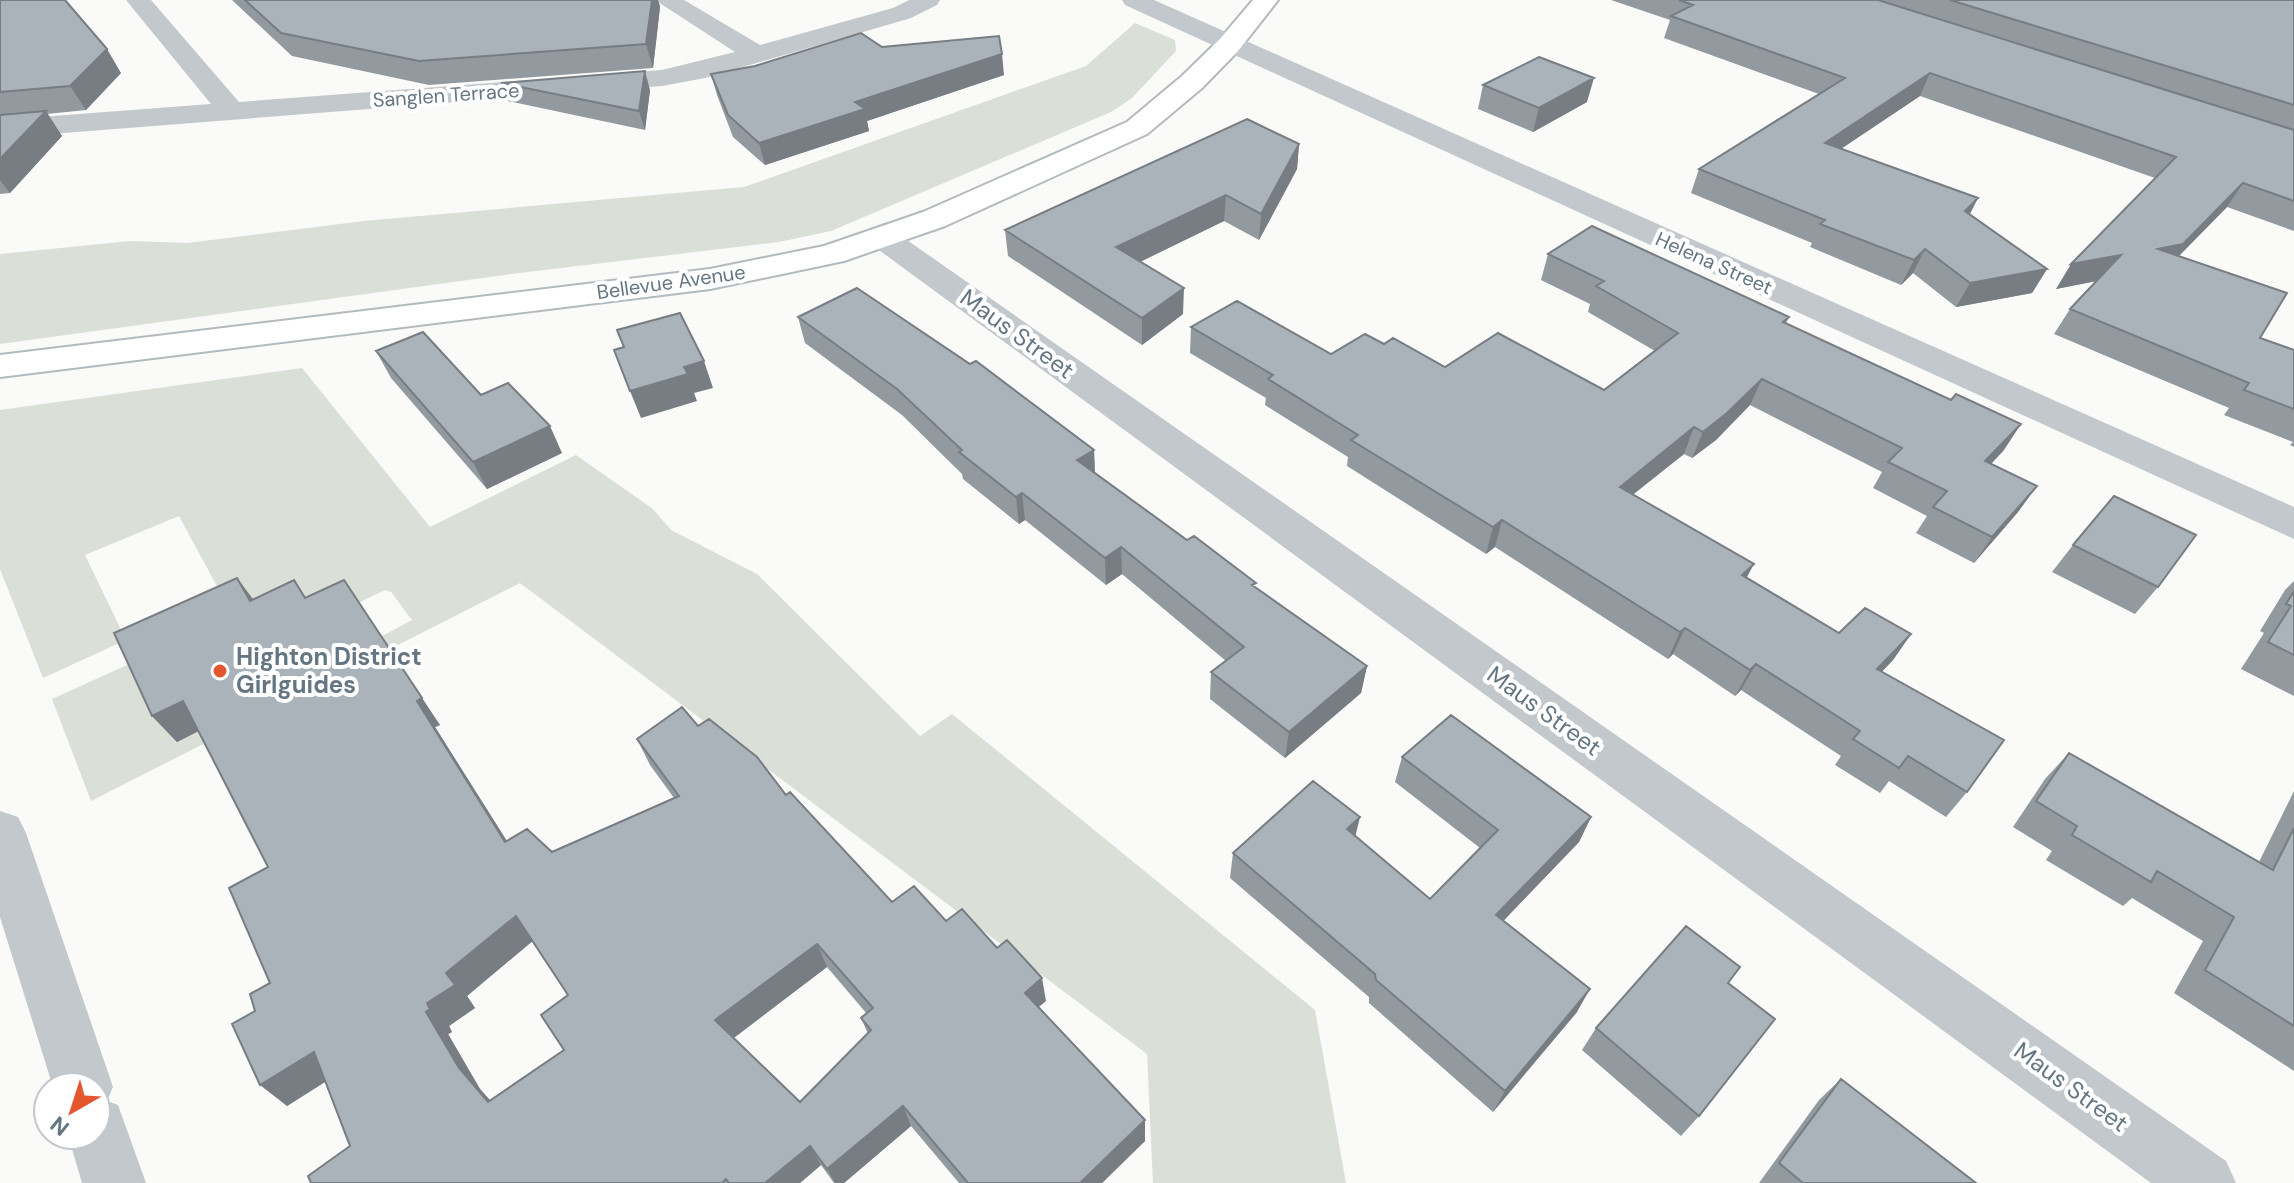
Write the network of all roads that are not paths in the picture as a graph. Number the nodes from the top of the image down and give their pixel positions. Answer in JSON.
{"nodes":[{"id":1,"x":138,"y":0,"type":"edge"},
{"id":2,"x":667,"y":0,"type":"edge"},
{"id":3,"x":928,"y":0,"type":"edge"},
{"id":4,"x":1134,"y":0,"type":"edge"},
{"id":5,"x":1266,"y":0,"type":"edge"},
{"id":6,"x":1229,"y":45,"type":"junction"},
{"id":7,"x":757,"y":55,"type":"junction"},
{"id":8,"x":231,"y":111,"type":"junction"},
{"id":9,"x":0,"y":129,"type":"edge"},
{"id":10,"x":883,"y":238,"type":"junction"},
{"id":11,"x":0,"y":366,"type":"edge"},
{"id":12,"x":2294,"y":524,"type":"edge"},
{"id":13,"x":0,"y":833,"type":"edge"},
{"id":14,"x":78,"y":1071,"type":"edge"},
{"id":15,"x":104,"y":1151,"type":"edge"},
{"id":16,"x":114,"y":1183,"type":"edge"},
{"id":17,"x":2204,"y":1183,"type":"edge"}],
"edges":[{"from":1,"to":8,"type":"street"},
{"from":2,"to":7,"type":"street"},
{"from":3,"to":7,"type":"street","name":"Sanglen Terrace"},
{"from":4,"to":6,"type":"street","name":"Helena Street"},
{"from":5,"to":6,"type":"street","name":"Bellevue Avenue"},
{"from":6,"to":10,"type":"street","name":"Bellevue Avenue"},
{"from":6,"to":12,"type":"street","name":"Helena Street"},
{"from":7,"to":8,"type":"street","name":"Sanglen Terrace"},
{"from":8,"to":9,"type":"street","name":"Sanglen Terrace"},
{"from":10,"to":11,"type":"street","name":"Bellevue Avenue"},
{"from":10,"to":17,"type":"street","name":"Maus Street"},
{"from":13,"to":14,"type":"street"},
{"from":15,"to":16,"type":"street"}]}
